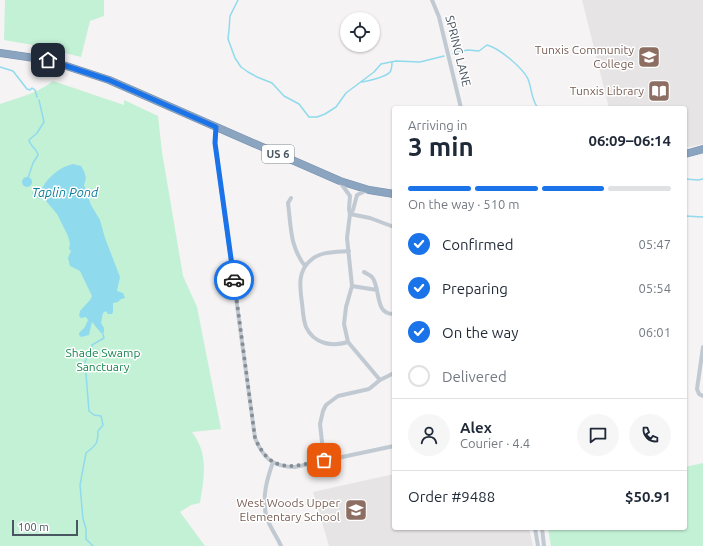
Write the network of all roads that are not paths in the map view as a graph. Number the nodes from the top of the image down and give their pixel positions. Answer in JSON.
{"nodes":[{"id":1,"x":432,"y":0,"type":"edge"},
{"id":2,"x":0,"y":53,"type":"edge"},
{"id":3,"x":461,"y":106,"type":"edge"},
{"id":4,"x":216,"y":127,"type":"junction"},
{"id":5,"x":703,"y":150,"type":"edge"},
{"id":6,"x":687,"y":154,"type":"edge"},
{"id":7,"x":340,"y":181,"type":"junction"},
{"id":8,"x":369,"y":190,"type":"junction"},
{"id":9,"x":392,"y":194,"type":"edge"},
{"id":10,"x":291,"y":198,"type":"dead end"},
{"id":11,"x":350,"y":214,"type":"junction"},
{"id":12,"x":392,"y":226,"type":"edge"},
{"id":13,"x":349,"y":251,"type":"junction"},
{"id":14,"x":306,"y":266,"type":"junction"},
{"id":15,"x":364,"y":272,"type":"dead end"},
{"id":16,"x":352,"y":286,"type":"junction"},
{"id":17,"x":377,"y":290,"type":"junction"},
{"id":18,"x":392,"y":314,"type":"edge"},
{"id":19,"x":348,"y":342,"type":"junction"},
{"id":20,"x":703,"y":348,"type":"edge"},
{"id":21,"x":392,"y":374,"type":"edge"},
{"id":22,"x":380,"y":380,"type":"junction"},
{"id":23,"x":703,"y":396,"type":"edge"},
{"id":24,"x":392,"y":446,"type":"edge"},
{"id":25,"x":324,"y":460,"type":"junction"},
{"id":26,"x":273,"y":462,"type":"junction"},
{"id":27,"x":535,"y":530,"type":"edge"},
{"id":28,"x":542,"y":530,"type":"edge"},
{"id":29,"x":281,"y":546,"type":"edge"},
{"id":30,"x":538,"y":546,"type":"edge"},
{"id":31,"x":544,"y":546,"type":"edge"}],
"edges":[{"from":1,"to":3,"type":"street","name":"SPRING LANE"},
{"from":2,"to":4,"type":"highway","number":"US 6"},
{"from":4,"to":7,"type":"highway","number":"US 6"},
{"from":4,"to":26,"type":"street"},
{"from":5,"to":6,"type":"highway"},
{"from":7,"to":8,"type":"highway","number":"US 6"},
{"from":7,"to":11,"type":"street"},
{"from":8,"to":9,"type":"highway","number":"US 6"},
{"from":8,"to":11,"type":"street"},
{"from":10,"to":14,"type":"street"},
{"from":11,"to":12,"type":"street"},
{"from":11,"to":13,"type":"street"},
{"from":13,"to":14,"type":"street"},
{"from":13,"to":16,"type":"street"},
{"from":14,"to":19,"type":"street"},
{"from":15,"to":17,"type":"street"},
{"from":16,"to":17,"type":"street"},
{"from":16,"to":19,"type":"street"},
{"from":17,"to":18,"type":"street"},
{"from":19,"to":22,"type":"street"},
{"from":20,"to":23,"type":"street"},
{"from":21,"to":22,"type":"street"},
{"from":22,"to":25,"type":"street"},
{"from":24,"to":25,"type":"street"},
{"from":25,"to":26,"type":"street"},
{"from":26,"to":29,"type":"street"},
{"from":27,"to":30,"type":"street"},
{"from":28,"to":31,"type":"street"}]}
